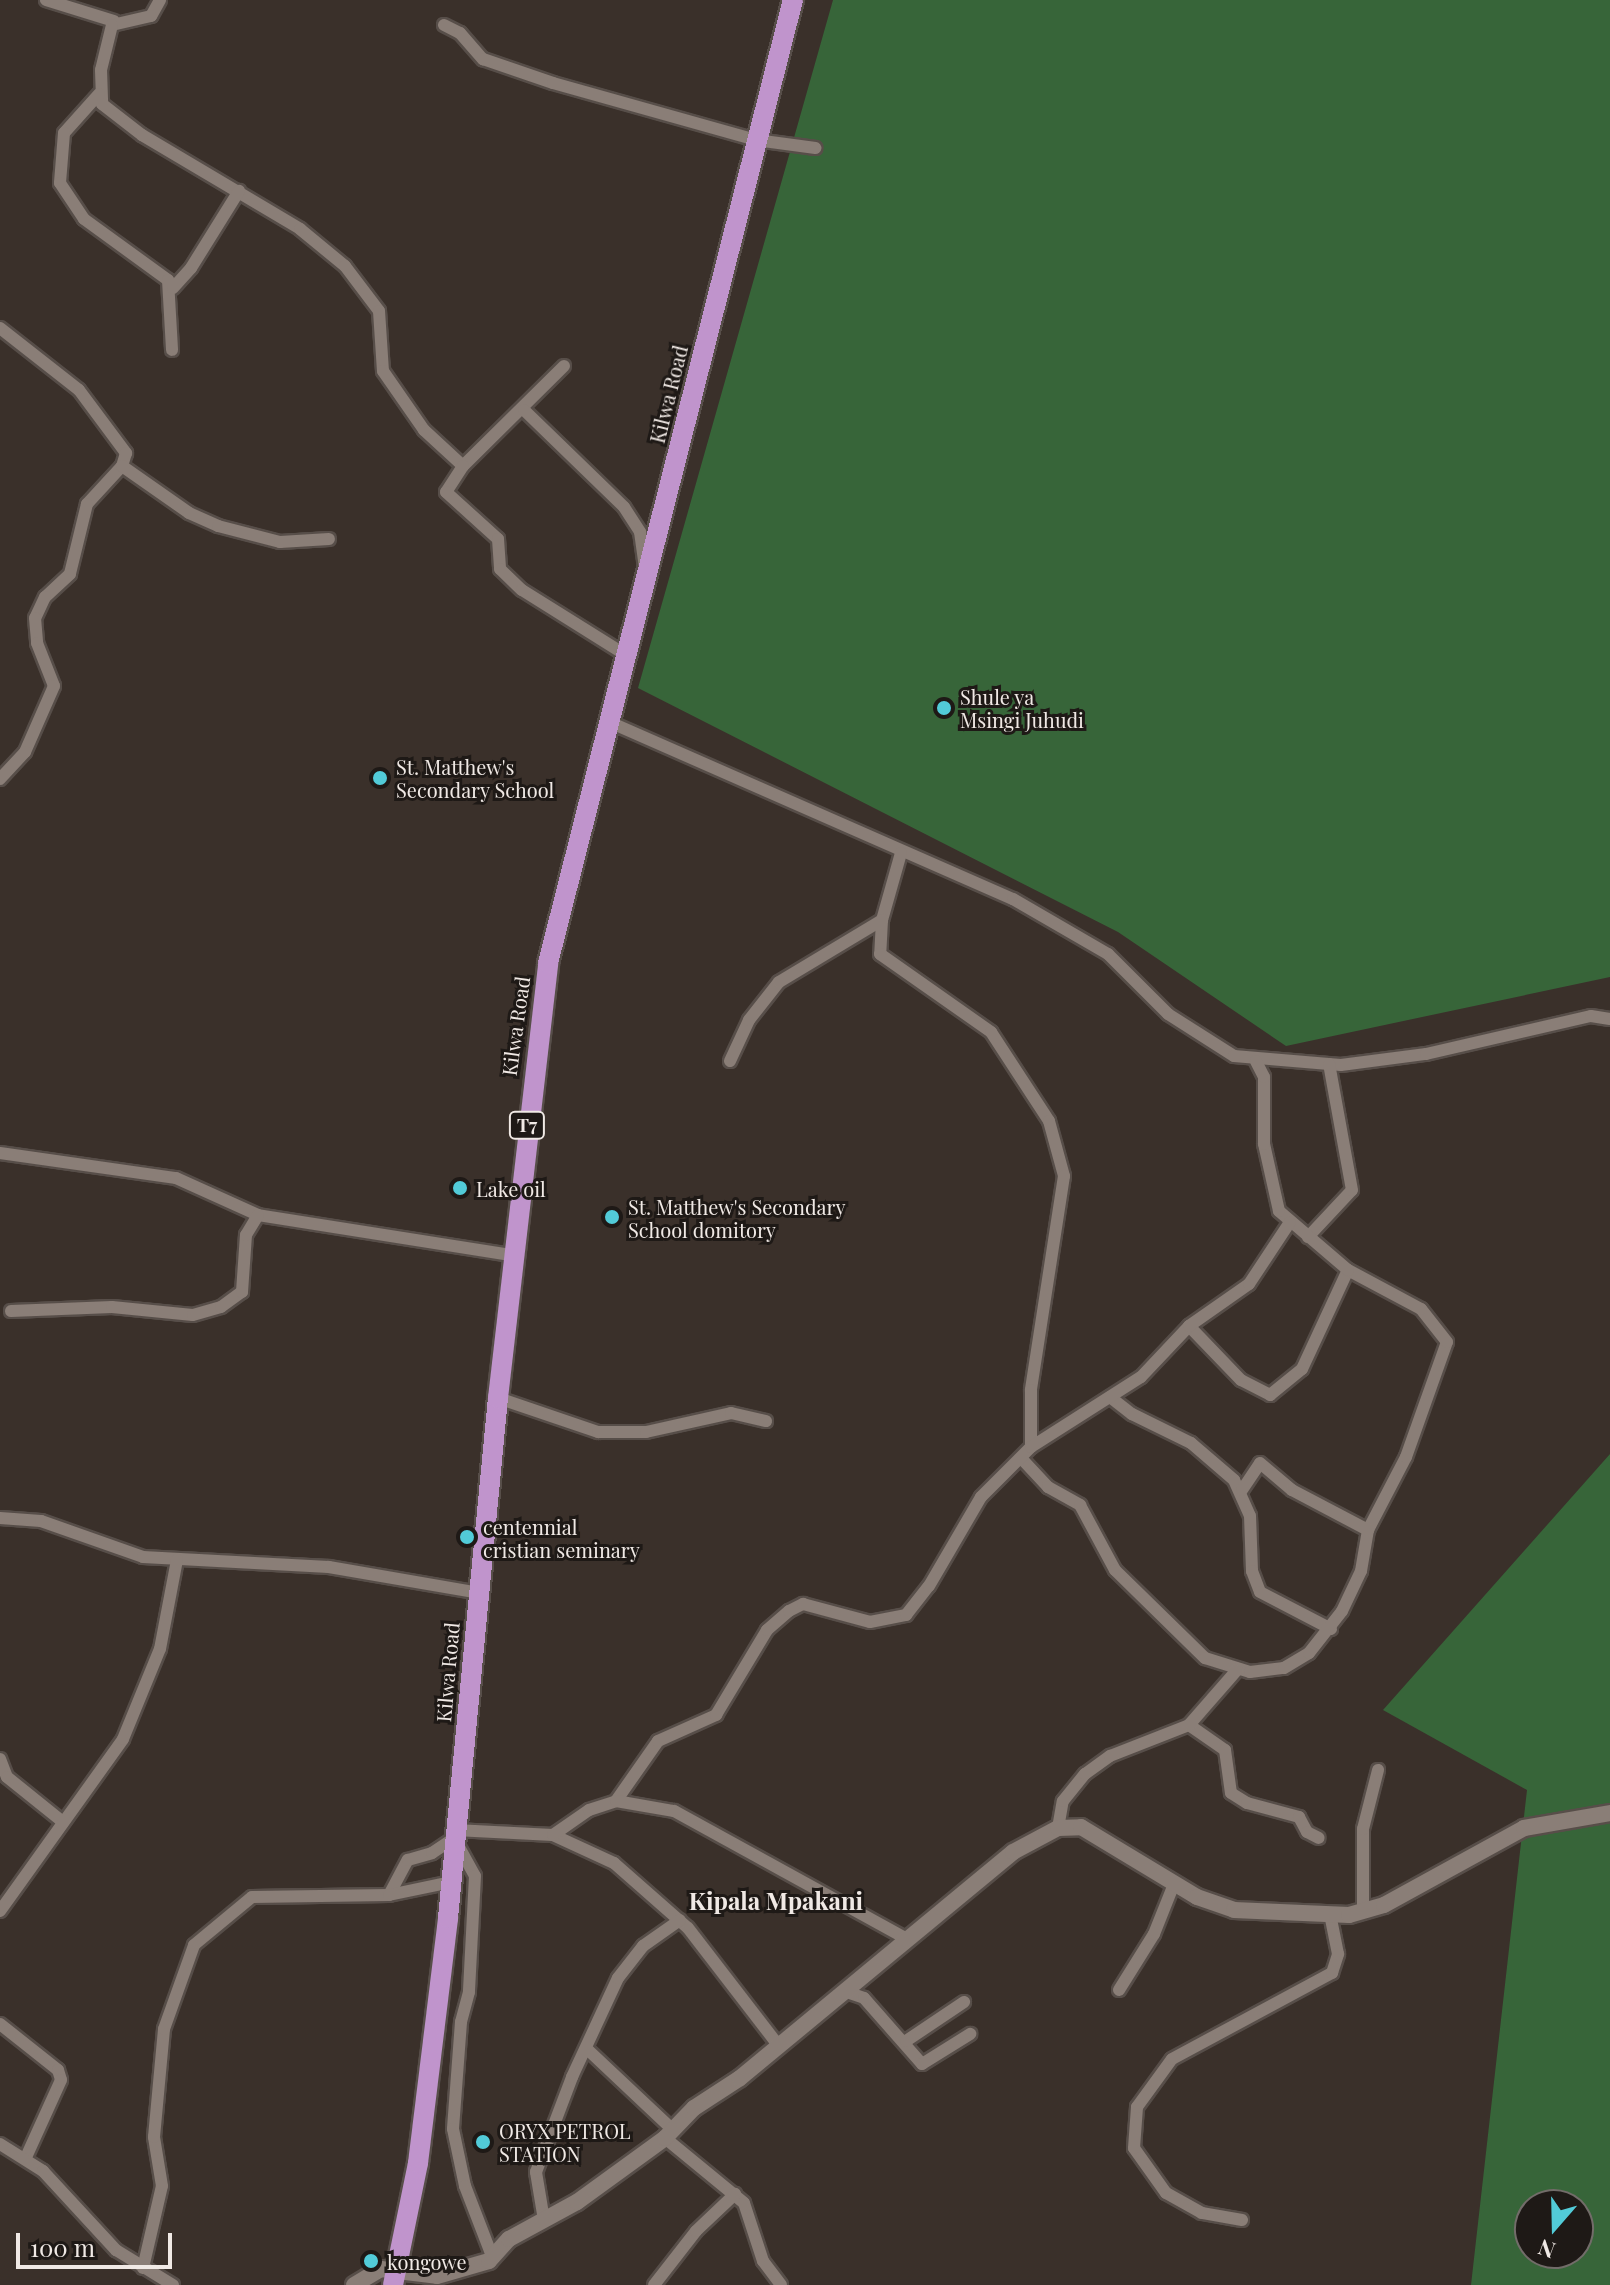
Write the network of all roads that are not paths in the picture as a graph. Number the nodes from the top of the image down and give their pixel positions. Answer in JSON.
{"nodes":[{"id":1,"x":46,"y":0,"type":"edge"},
{"id":2,"x":160,"y":0,"type":"edge"},
{"id":3,"x":793,"y":0,"type":"edge"},
{"id":4,"x":114,"y":21,"type":"junction"},
{"id":5,"x":444,"y":25,"type":"dead end"},
{"id":6,"x":99,"y":94,"type":"junction"},
{"id":7,"x":756,"y":140,"type":"junction"},
{"id":8,"x":815,"y":148,"type":"dead end"},
{"id":9,"x":239,"y":191,"type":"junction"},
{"id":10,"x":173,"y":288,"type":"junction"},
{"id":11,"x":0,"y":328,"type":"edge"},
{"id":12,"x":172,"y":350,"type":"dead end"},
{"id":13,"x":564,"y":366,"type":"dead end"},
{"id":14,"x":524,"y":410,"type":"junction"},
{"id":15,"x":122,"y":466,"type":"junction"},
{"id":16,"x":463,"y":466,"type":"junction"},
{"id":17,"x":329,"y":539,"type":"dead end"},
{"id":18,"x":646,"y":573,"type":"junction"},
{"id":19,"x":623,"y":653,"type":"junction"},
{"id":20,"x":607,"y":721,"type":"junction"},
{"id":21,"x":0,"y":779,"type":"edge"},
{"id":22,"x":901,"y":853,"type":"junction"},
{"id":23,"x":882,"y":920,"type":"junction"},
{"id":24,"x":1610,"y":1019,"type":"edge"},
{"id":25,"x":730,"y":1061,"type":"dead end"},
{"id":26,"x":1256,"y":1061,"type":"junction"},
{"id":27,"x":1329,"y":1064,"type":"junction"},
{"id":28,"x":0,"y":1153,"type":"edge"},
{"id":29,"x":258,"y":1215,"type":"junction"},
{"id":30,"x":1290,"y":1222,"type":"junction"},
{"id":31,"x":1308,"y":1237,"type":"junction"},
{"id":32,"x":516,"y":1256,"type":"junction"},
{"id":33,"x":1348,"y":1270,"type":"junction"},
{"id":34,"x":11,"y":1311,"type":"dead end"},
{"id":35,"x":1189,"y":1326,"type":"junction"},
{"id":36,"x":1110,"y":1397,"type":"junction"},
{"id":37,"x":498,"y":1398,"type":"junction"},
{"id":38,"x":766,"y":1421,"type":"dead end"},
{"id":39,"x":1031,"y":1447,"type":"junction"},
{"id":40,"x":1021,"y":1458,"type":"junction"},
{"id":41,"x":1242,"y":1490,"type":"junction"},
{"id":42,"x":0,"y":1518,"type":"edge"},
{"id":43,"x":1368,"y":1530,"type":"junction"},
{"id":44,"x":177,"y":1560,"type":"junction"},
{"id":45,"x":479,"y":1593,"type":"junction"},
{"id":46,"x":1331,"y":1629,"type":"junction"},
{"id":47,"x":1237,"y":1670,"type":"junction"},
{"id":48,"x":1189,"y":1725,"type":"junction"},
{"id":49,"x":0,"y":1759,"type":"edge"},
{"id":50,"x":1378,"y":1770,"type":"dead end"},
{"id":51,"x":616,"y":1801,"type":"junction"},
{"id":52,"x":1610,"y":1813,"type":"edge"},
{"id":53,"x":63,"y":1822,"type":"junction"},
{"id":54,"x":1058,"y":1828,"type":"junction"},
{"id":55,"x":455,"y":1834,"type":"junction"},
{"id":56,"x":553,"y":1835,"type":"junction"},
{"id":57,"x":1319,"y":1838,"type":"dead end"},
{"id":58,"x":451,"y":1882,"type":"junction"},
{"id":59,"x":1174,"y":1884,"type":"junction"},
{"id":60,"x":389,"y":1895,"type":"junction"},
{"id":61,"x":0,"y":1911,"type":"edge"},
{"id":62,"x":1363,"y":1912,"type":"junction"},
{"id":63,"x":1330,"y":1914,"type":"junction"},
{"id":64,"x":680,"y":1920,"type":"junction"},
{"id":65,"x":905,"y":1938,"type":"junction"},
{"id":66,"x":1119,"y":1990,"type":"dead end"},
{"id":67,"x":844,"y":1991,"type":"junction"},
{"id":68,"x":964,"y":2002,"type":"dead end"},
{"id":69,"x":0,"y":2024,"type":"edge"},
{"id":70,"x":970,"y":2034,"type":"dead end"},
{"id":71,"x":906,"y":2041,"type":"junction"},
{"id":72,"x":778,"y":2045,"type":"junction"},
{"id":73,"x":587,"y":2049,"type":"junction"},
{"id":74,"x":669,"y":2134,"type":"junction"},
{"id":75,"x":0,"y":2144,"type":"edge"},
{"id":76,"x":26,"y":2157,"type":"junction"},
{"id":77,"x":735,"y":2194,"type":"junction"},
{"id":78,"x":544,"y":2220,"type":"junction"},
{"id":79,"x":1242,"y":2220,"type":"dead end"},
{"id":80,"x":492,"y":2256,"type":"junction"},
{"id":81,"x":143,"y":2268,"type":"junction"},
{"id":82,"x":394,"y":2279,"type":"edge"},
{"id":83,"x":173,"y":2285,"type":"edge"},
{"id":84,"x":354,"y":2285,"type":"edge"},
{"id":85,"x":654,"y":2285,"type":"edge"},
{"id":86,"x":781,"y":2285,"type":"edge"}],
"edges":[{"from":1,"to":4,"type":"street"},
{"from":2,"to":4,"type":"street"},
{"from":3,"to":7,"type":"highway","name":"Kilwa Road","number":"T7"},
{"from":4,"to":6,"type":"street"},
{"from":5,"to":7,"type":"street"},
{"from":6,"to":9,"type":"street"},
{"from":6,"to":10,"type":"street"},
{"from":7,"to":8,"type":"street"},
{"from":7,"to":18,"type":"highway","name":"Kilwa Road","number":"T7"},
{"from":9,"to":10,"type":"street"},
{"from":9,"to":16,"type":"street"},
{"from":10,"to":12,"type":"street"},
{"from":11,"to":15,"type":"street"},
{"from":13,"to":14,"type":"street"},
{"from":14,"to":16,"type":"street"},
{"from":14,"to":18,"type":"street"},
{"from":15,"to":17,"type":"street"},
{"from":15,"to":21,"type":"street"},
{"from":16,"to":19,"type":"street"},
{"from":18,"to":19,"type":"highway","name":"Kilwa Road","number":"T7"},
{"from":19,"to":20,"type":"highway","name":"Kilwa Road","number":"T7"},
{"from":20,"to":22,"type":"street"},
{"from":20,"to":32,"type":"highway","name":"Kilwa Road","number":"T7"},
{"from":22,"to":23,"type":"street"},
{"from":22,"to":26,"type":"street"},
{"from":23,"to":25,"type":"street"},
{"from":23,"to":39,"type":"street"},
{"from":24,"to":27,"type":"street"},
{"from":26,"to":27,"type":"street"},
{"from":26,"to":30,"type":"street"},
{"from":27,"to":31,"type":"street"},
{"from":28,"to":29,"type":"street"},
{"from":29,"to":32,"type":"street"},
{"from":29,"to":34,"type":"street"},
{"from":30,"to":31,"type":"street"},
{"from":30,"to":35,"type":"street"},
{"from":31,"to":33,"type":"street"},
{"from":32,"to":37,"type":"highway","name":"Kilwa Road","number":"T7"},
{"from":33,"to":35,"type":"street"},
{"from":33,"to":43,"type":"street"},
{"from":35,"to":36,"type":"street"},
{"from":36,"to":39,"type":"street"},
{"from":36,"to":41,"type":"street"},
{"from":37,"to":38,"type":"street"},
{"from":37,"to":45,"type":"highway","name":"Kilwa Road","number":"T7"},
{"from":39,"to":40,"type":"street"},
{"from":40,"to":47,"type":"street"},
{"from":40,"to":51,"type":"street"},
{"from":41,"to":43,"type":"street"},
{"from":41,"to":46,"type":"street"},
{"from":42,"to":44,"type":"street"},
{"from":43,"to":46,"type":"street"},
{"from":44,"to":45,"type":"street"},
{"from":44,"to":53,"type":"street"},
{"from":45,"to":55,"type":"highway","name":"Kilwa Road","number":"T7"},
{"from":46,"to":47,"type":"street"},
{"from":47,"to":48,"type":"street"},
{"from":48,"to":54,"type":"street"},
{"from":48,"to":57,"type":"street"},
{"from":49,"to":53,"type":"street"},
{"from":50,"to":62,"type":"street"},
{"from":51,"to":56,"type":"street"},
{"from":51,"to":65,"type":"street"},
{"from":52,"to":62,"type":"main road"},
{"from":53,"to":61,"type":"street"},
{"from":54,"to":59,"type":"main road"},
{"from":54,"to":65,"type":"main road"},
{"from":55,"to":56,"type":"street"},
{"from":55,"to":58,"type":"highway","name":"Kilwa Road","number":"T7"},
{"from":55,"to":60,"type":"street"},
{"from":55,"to":80,"type":"street"},
{"from":56,"to":64,"type":"street"},
{"from":58,"to":60,"type":"street"},
{"from":58,"to":82,"type":"highway","name":"Kilwa Road","number":"T7"},
{"from":59,"to":63,"type":"main road"},
{"from":59,"to":66,"type":"street"},
{"from":60,"to":81,"type":"street"},
{"from":62,"to":63,"type":"main road"},
{"from":63,"to":79,"type":"street"},
{"from":64,"to":72,"type":"street"},
{"from":64,"to":73,"type":"street"},
{"from":65,"to":67,"type":"main road"},
{"from":67,"to":71,"type":"street"},
{"from":67,"to":72,"type":"main road"},
{"from":68,"to":71,"type":"street"},
{"from":69,"to":76,"type":"street"},
{"from":70,"to":71,"type":"street"},
{"from":72,"to":74,"type":"main road"},
{"from":73,"to":74,"type":"street"},
{"from":73,"to":78,"type":"street"},
{"from":74,"to":77,"type":"street"},
{"from":74,"to":78,"type":"main road"},
{"from":75,"to":76,"type":"street"},
{"from":76,"to":81,"type":"street"},
{"from":77,"to":85,"type":"street"},
{"from":77,"to":86,"type":"street"},
{"from":78,"to":80,"type":"main road"},
{"from":80,"to":82,"type":"main road"},
{"from":81,"to":83,"type":"street"},
{"from":82,"to":84,"type":"main road"}]}
